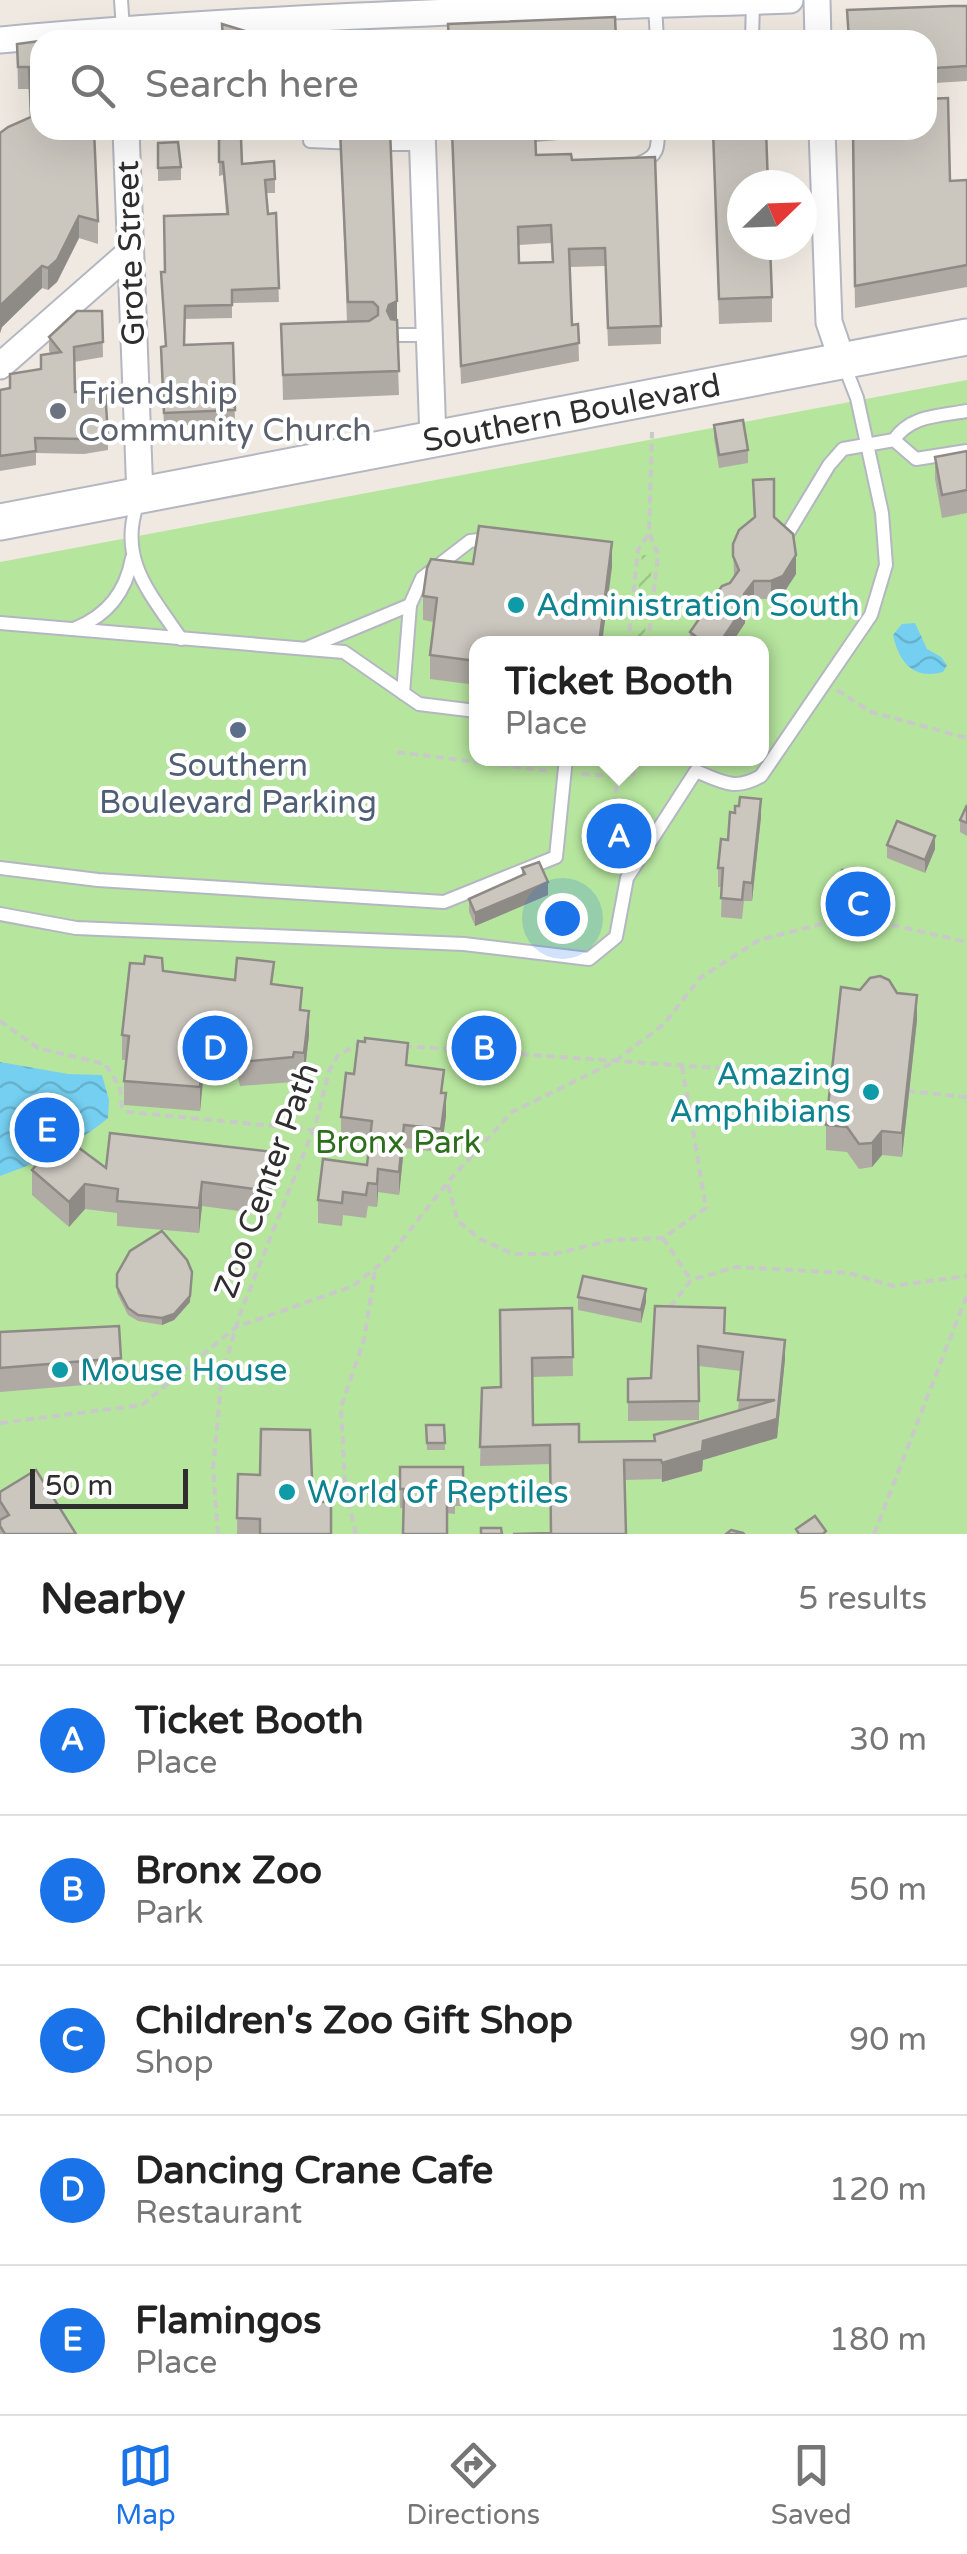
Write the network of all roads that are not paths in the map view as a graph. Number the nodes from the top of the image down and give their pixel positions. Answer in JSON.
{"nodes":[{"id":1,"x":122,"y":0,"type":"edge"},
{"id":2,"x":790,"y":0,"type":"edge"},
{"id":3,"x":817,"y":0,"type":"edge"},
{"id":4,"x":753,"y":1,"type":"edge"},
{"id":5,"x":655,"y":5,"type":"junction"},
{"id":6,"x":418,"y":6,"type":"edge"},
{"id":7,"x":124,"y":30,"type":"edge"},
{"id":8,"x":166,"y":30,"type":"edge"},
{"id":9,"x":656,"y":30,"type":"edge"},
{"id":10,"x":752,"y":30,"type":"edge"},
{"id":11,"x":818,"y":30,"type":"edge"},
{"id":12,"x":30,"y":39,"type":"edge"},
{"id":13,"x":0,"y":40,"type":"edge"},
{"id":14,"x":126,"y":140,"type":"edge"},
{"id":15,"x":408,"y":140,"type":"edge"},
{"id":16,"x":422,"y":140,"type":"edge"},
{"id":17,"x":658,"y":140,"type":"edge"},
{"id":18,"x":822,"y":140,"type":"edge"},
{"id":19,"x":310,"y":142,"type":"dead end"},
{"id":20,"x":362,"y":143,"type":"edge"},
{"id":21,"x":390,"y":144,"type":"edge"},
{"id":22,"x":624,"y":163,"type":"edge"},
{"id":23,"x":130,"y":252,"type":"junction"},
{"id":24,"x":397,"y":335,"type":"edge"},
{"id":25,"x":429,"y":335,"type":"junction"},
{"id":26,"x":967,"y":337,"type":"edge"},
{"id":27,"x":842,"y":360,"type":"junction"},
{"id":28,"x":0,"y":366,"type":"edge"},
{"id":29,"x":967,"y":411,"type":"edge"},
{"id":30,"x":433,"y":439,"type":"junction"},
{"id":31,"x":894,"y":440,"type":"junction"},
{"id":32,"x":866,"y":442,"type":"junction"},
{"id":33,"x":967,"y":450,"type":"edge"},
{"id":34,"x":140,"y":496,"type":"junction"},
{"id":35,"x":0,"y":522,"type":"edge"},
{"id":36,"x":788,"y":534,"type":"edge"},
{"id":37,"x":502,"y":538,"type":"edge"},
{"id":38,"x":133,"y":556,"type":"junction"},
{"id":39,"x":410,"y":605,"type":"junction"},
{"id":40,"x":0,"y":623,"type":"edge"},
{"id":41,"x":72,"y":630,"type":"junction"},
{"id":42,"x":181,"y":639,"type":"junction"},
{"id":43,"x":305,"y":650,"type":"junction"},
{"id":44,"x":403,"y":693,"type":"junction"},
{"id":45,"x":469,"y":710,"type":"edge"},
{"id":46,"x":769,"y":764,"type":"edge"},
{"id":47,"x":565,"y":766,"type":"edge"},
{"id":48,"x":768,"y":766,"type":"edge"},
{"id":49,"x":0,"y":868,"type":"edge"},
{"id":50,"x":0,"y":914,"type":"edge"}],
"edges":[{"from":1,"to":7,"type":"lane"},
{"from":2,"to":4,"type":"street"},
{"from":3,"to":11,"type":"street"},
{"from":4,"to":5,"type":"street"},
{"from":4,"to":10,"type":"lane"},
{"from":5,"to":6,"type":"street"},
{"from":5,"to":9,"type":"lane"},
{"from":6,"to":8,"type":"street"},
{"from":12,"to":13,"type":"street"},
{"from":14,"to":23,"type":"street","name":"Grote Street"},
{"from":15,"to":21,"type":"lane"},
{"from":16,"to":25,"type":"street"},
{"from":17,"to":22,"type":"lane"},
{"from":18,"to":27,"type":"street"},
{"from":19,"to":20,"type":"lane"},
{"from":23,"to":28,"type":"street"},
{"from":23,"to":34,"type":"street","name":"Grote Street"},
{"from":24,"to":25,"type":"lane"},
{"from":25,"to":30,"type":"street"},
{"from":26,"to":27,"type":"main road","name":"Southern Boulevard"},
{"from":27,"to":30,"type":"main road","name":"Southern Boulevard"},
{"from":27,"to":32,"type":"lane"},
{"from":29,"to":31,"type":"lane"},
{"from":30,"to":34,"type":"main road","name":"Southern Boulevard"},
{"from":31,"to":32,"type":"lane"},
{"from":31,"to":33,"type":"lane"},
{"from":32,"to":36,"type":"lane"},
{"from":32,"to":46,"type":"lane"},
{"from":34,"to":35,"type":"main road","name":"Southern Boulevard"},
{"from":34,"to":38,"type":"lane"},
{"from":37,"to":39,"type":"lane"},
{"from":38,"to":41,"type":"lane"},
{"from":38,"to":42,"type":"lane"},
{"from":39,"to":43,"type":"lane"},
{"from":39,"to":44,"type":"lane"},
{"from":40,"to":41,"type":"lane"},
{"from":41,"to":42,"type":"lane"},
{"from":42,"to":43,"type":"lane"},
{"from":43,"to":44,"type":"lane"},
{"from":44,"to":45,"type":"lane"},
{"from":47,"to":49,"type":"lane"},
{"from":48,"to":50,"type":"lane"}]}
